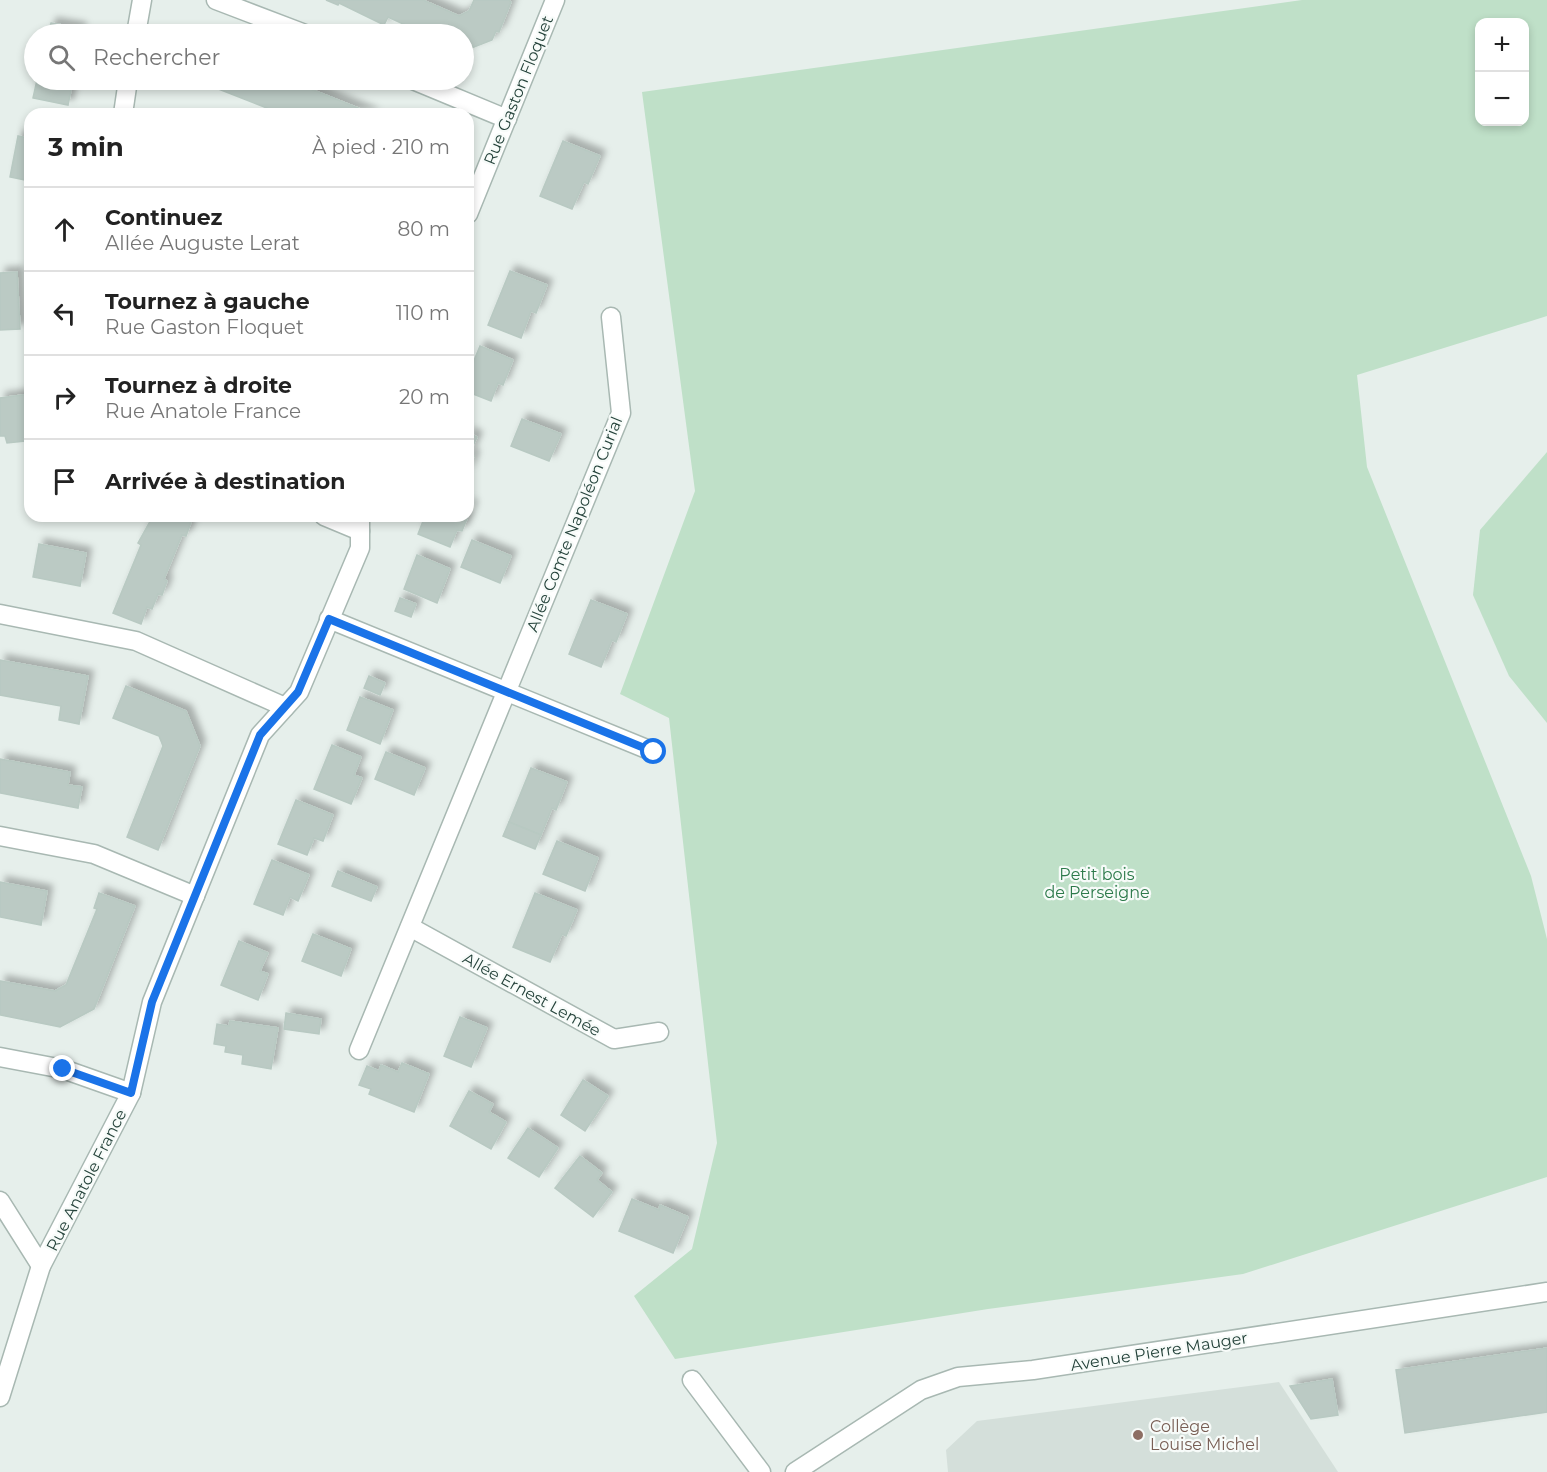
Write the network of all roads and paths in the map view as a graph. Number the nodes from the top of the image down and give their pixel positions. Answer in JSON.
{"nodes":[{"id":1,"x":142,"y":0,"type":"edge"},
{"id":2,"x":216,"y":0,"type":"edge"},
{"id":3,"x":555,"y":0,"type":"edge"},
{"id":4,"x":138,"y":24,"type":"edge"},
{"id":5,"x":279,"y":24,"type":"edge"},
{"id":6,"x":127,"y":90,"type":"edge"},
{"id":7,"x":437,"y":90,"type":"edge"},
{"id":8,"x":124,"y":108,"type":"edge"},
{"id":9,"x":507,"y":119,"type":"junction"},
{"id":10,"x":474,"y":199,"type":"edge"},
{"id":11,"x":610,"y":317,"type":"dead end"},
{"id":12,"x":360,"y":524,"type":"edge"},
{"id":13,"x":0,"y":614,"type":"edge"},
{"id":14,"x":329,"y":619,"type":"junction"},
{"id":15,"x":507,"y":690,"type":"junction"},
{"id":16,"x":285,"y":707,"type":"junction"},
{"id":17,"x":654,"y":752,"type":"dead end"},
{"id":18,"x":0,"y":836,"type":"edge"},
{"id":19,"x":195,"y":896,"type":"junction"},
{"id":20,"x":410,"y":927,"type":"junction"},
{"id":21,"x":659,"y":1032,"type":"dead end"},
{"id":22,"x":359,"y":1050,"type":"dead end"},
{"id":23,"x":0,"y":1057,"type":"edge"},
{"id":24,"x":131,"y":1093,"type":"junction"},
{"id":25,"x":0,"y":1201,"type":"edge"},
{"id":26,"x":41,"y":1266,"type":"junction"},
{"id":27,"x":1547,"y":1292,"type":"edge"},
{"id":28,"x":692,"y":1380,"type":"dead end"},
{"id":29,"x":0,"y":1396,"type":"edge"},
{"id":30,"x":761,"y":1472,"type":"edge"},
{"id":31,"x":795,"y":1472,"type":"edge"}],
"edges":[{"from":1,"to":4,"type":"street"},
{"from":2,"to":5,"type":"street"},
{"from":3,"to":9,"type":"street","name":"Rue Gaston Floquet"},
{"from":6,"to":8,"type":"street"},
{"from":7,"to":9,"type":"street"},
{"from":9,"to":10,"type":"street","name":"Rue Gaston Floquet"},
{"from":11,"to":15,"type":"street","name":"Allée Comte Napoléon Curial"},
{"from":12,"to":14,"type":"street"},
{"from":13,"to":16,"type":"street"},
{"from":14,"to":15,"type":"street"},
{"from":14,"to":16,"type":"street"},
{"from":15,"to":17,"type":"street"},
{"from":15,"to":20,"type":"street"},
{"from":16,"to":19,"type":"street"},
{"from":18,"to":19,"type":"street"},
{"from":19,"to":24,"type":"street"},
{"from":20,"to":21,"type":"street","name":"Allée Ernest Lemée"},
{"from":20,"to":22,"type":"street"},
{"from":23,"to":24,"type":"street","name":"Rue Anatole France"},
{"from":24,"to":26,"type":"street","name":"Rue Anatole France"},
{"from":25,"to":26,"type":"street"},
{"from":26,"to":29,"type":"street","name":"Rue Anatole France"},
{"from":27,"to":31,"type":"street","name":"Avenue Pierre Mauger"},
{"from":28,"to":30,"type":"street"}]}
